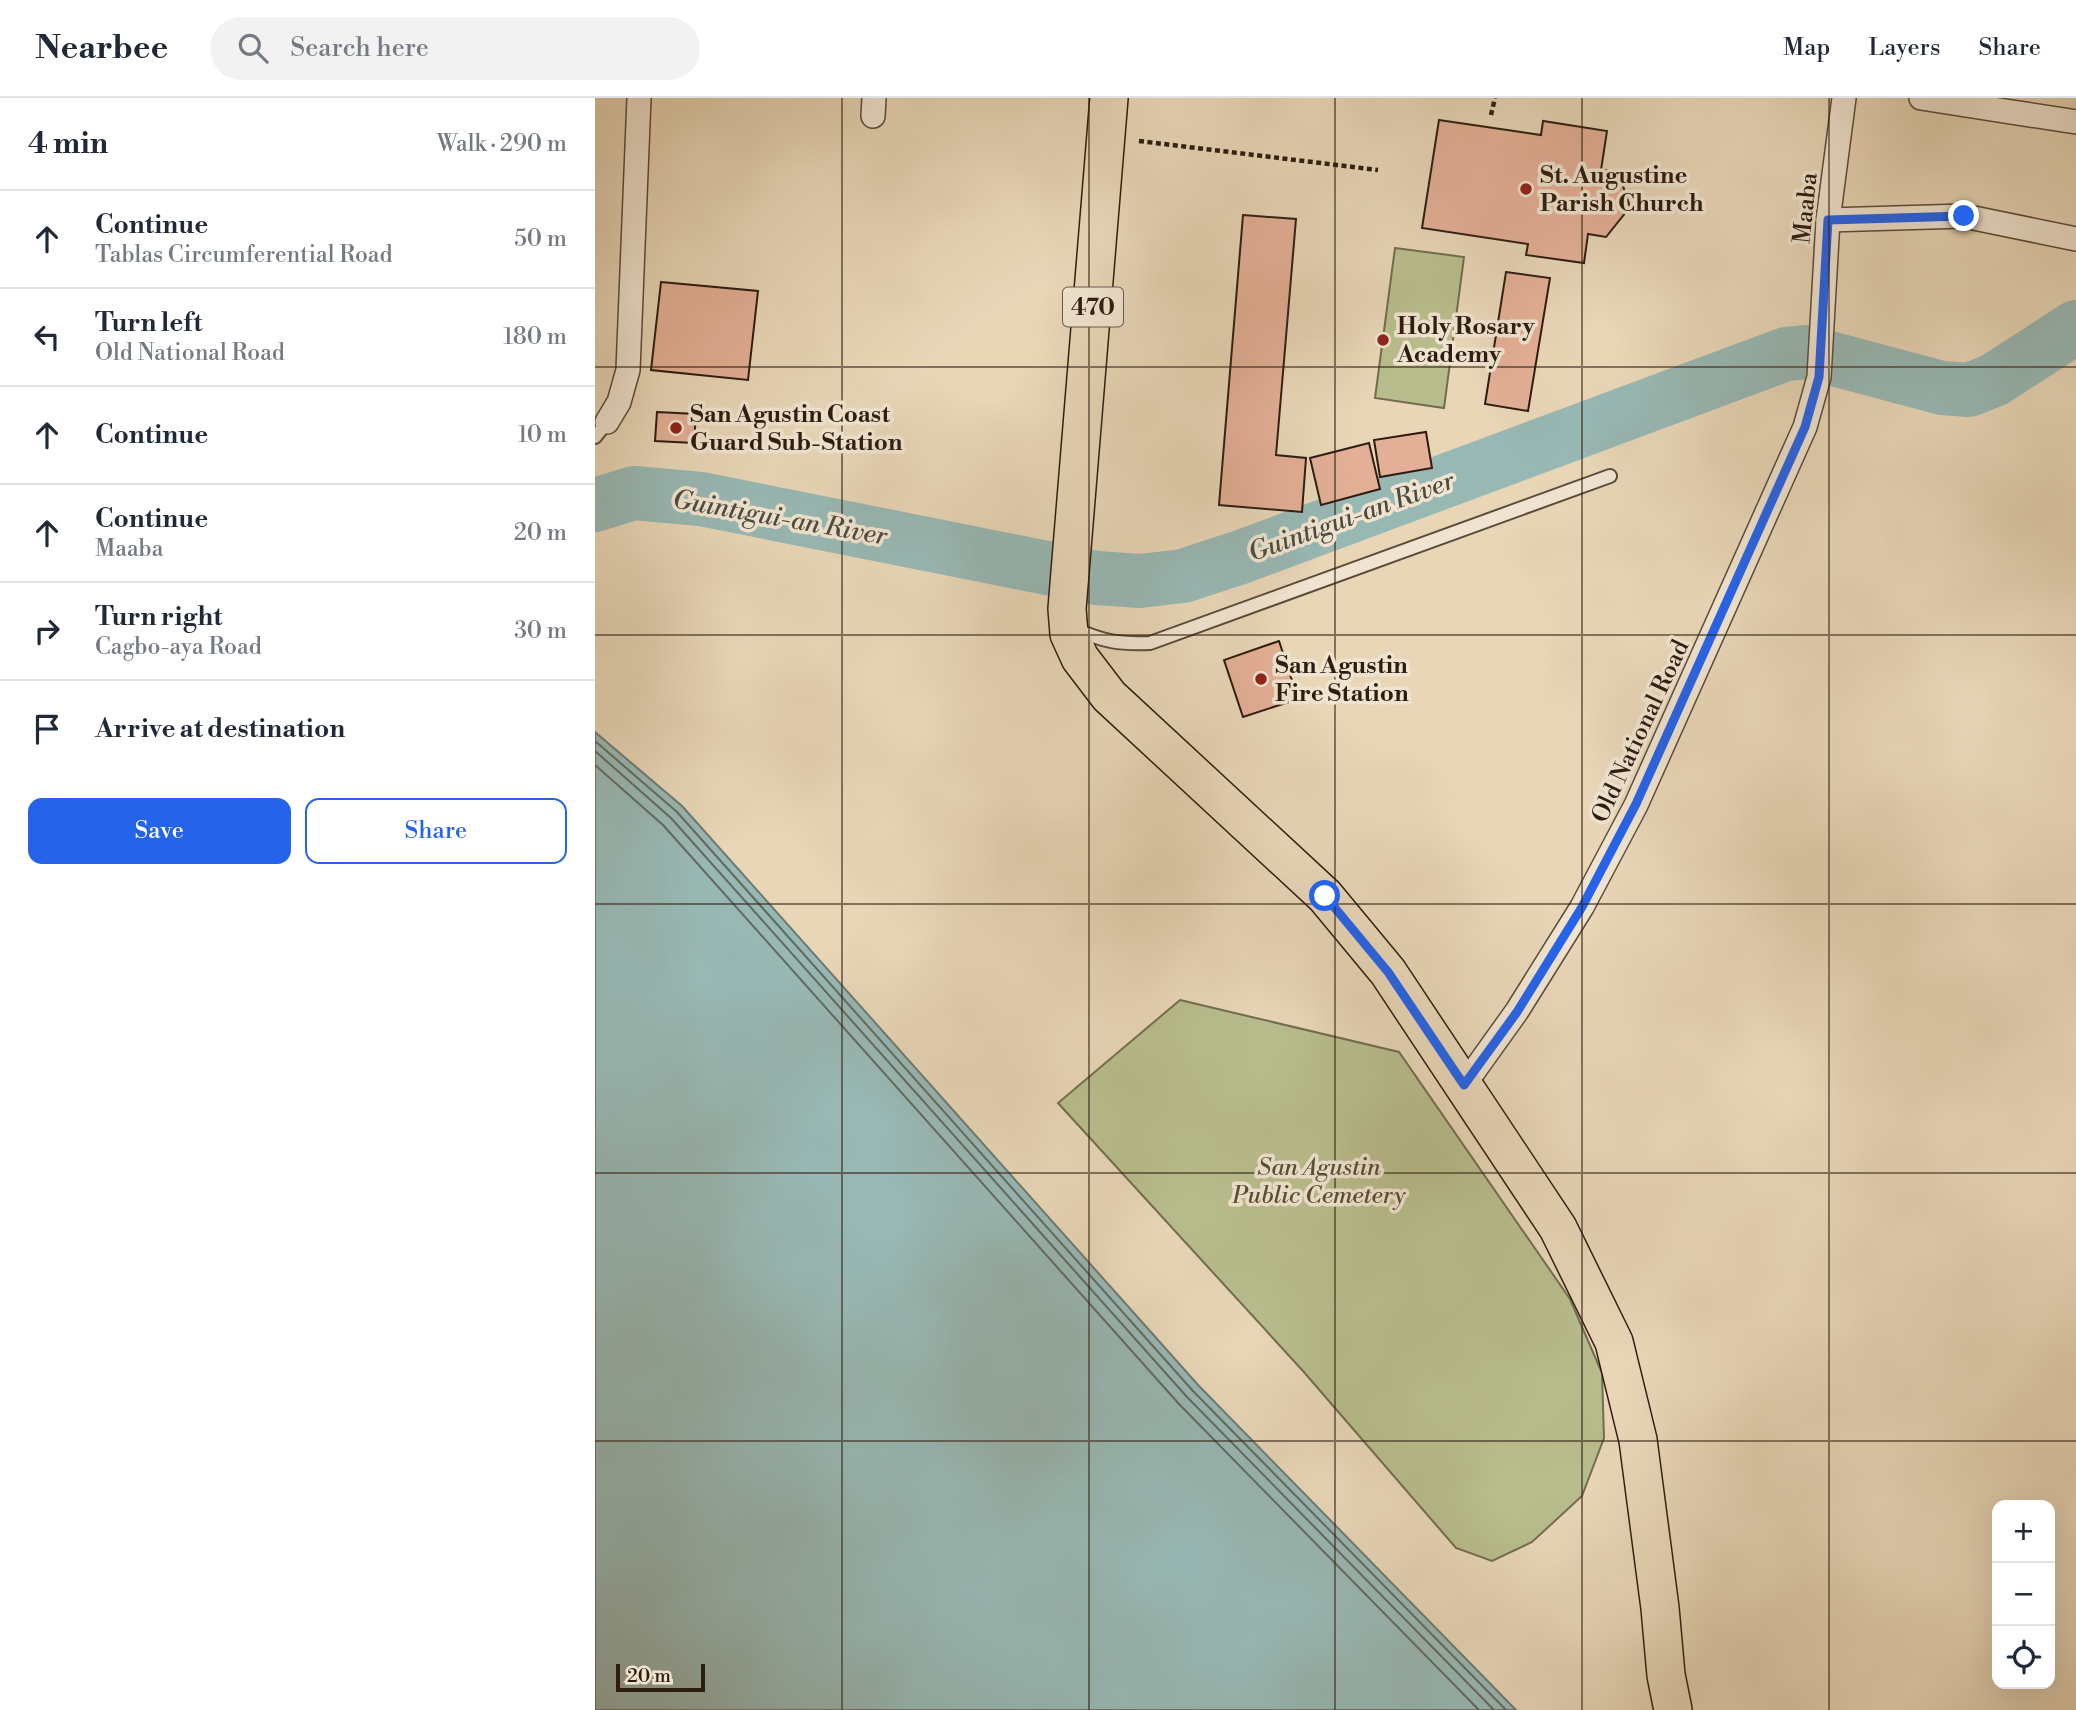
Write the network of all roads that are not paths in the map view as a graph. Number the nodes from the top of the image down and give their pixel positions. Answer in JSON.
{"nodes":[{"id":1,"x":639,"y":98,"type":"edge"},
{"id":2,"x":1109,"y":98,"type":"edge"},
{"id":3,"x":1844,"y":98,"type":"edge"},
{"id":4,"x":1921,"y":98,"type":"edge"},
{"id":5,"x":2046,"y":107,"type":"edge"},
{"id":6,"x":2076,"y":122,"type":"edge"},
{"id":7,"x":1828,"y":220,"type":"junction"},
{"id":8,"x":2076,"y":239,"type":"edge"},
{"id":9,"x":1819,"y":377,"type":"joint"},
{"id":10,"x":601,"y":429,"type":"edge"},
{"id":11,"x":1610,"y":476,"type":"dead end"},
{"id":12,"x":1068,"y":618,"type":"junction"},
{"id":13,"x":1464,"y":1085,"type":"junction"},
{"id":14,"x":1673,"y":1710,"type":"edge"}],
"edges":[{"from":1,"to":10,"type":"street"},
{"from":2,"to":12,"type":"main road","number":"470"},
{"from":3,"to":7,"type":"street","name":"Maaba"},
{"from":4,"to":5,"type":"street"},
{"from":5,"to":6,"type":"street"},
{"from":7,"to":8,"type":"street"},
{"from":7,"to":9,"type":"street","name":"Maaba"},
{"from":9,"to":13,"type":"street","name":"Old National Road"},
{"from":11,"to":12,"type":"lane"},
{"from":12,"to":13,"type":"main road","number":"470"},
{"from":13,"to":14,"type":"main road","number":"470"}]}
